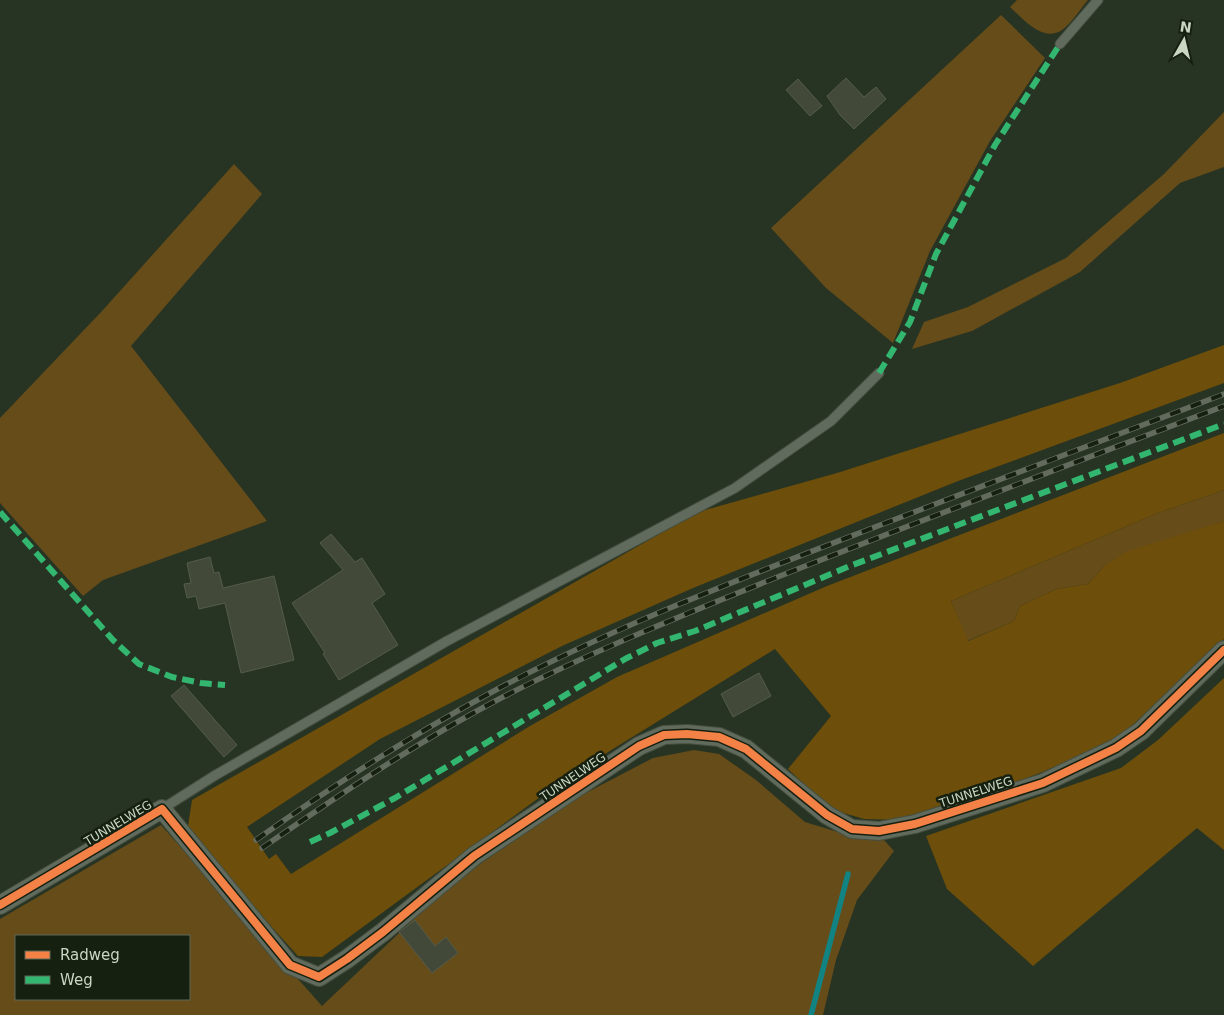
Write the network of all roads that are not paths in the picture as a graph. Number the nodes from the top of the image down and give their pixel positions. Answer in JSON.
{"nodes":[{"id":1,"x":1098,"y":0,"type":"edge"},
{"id":2,"x":1060,"y":44,"type":"dead end"},
{"id":3,"x":879,"y":373,"type":"dead end"},
{"id":4,"x":1224,"y":650,"type":"edge"},
{"id":5,"x":162,"y":809,"type":"junction"},
{"id":6,"x":0,"y":906,"type":"edge"}],
"edges":[{"from":1,"to":2,"type":"lane"},
{"from":3,"to":5,"type":"lane"},
{"from":4,"to":5,"type":"street","name":"TUNNELWEG"},
{"from":5,"to":6,"type":"street","name":"TUNNELWEG"}]}
